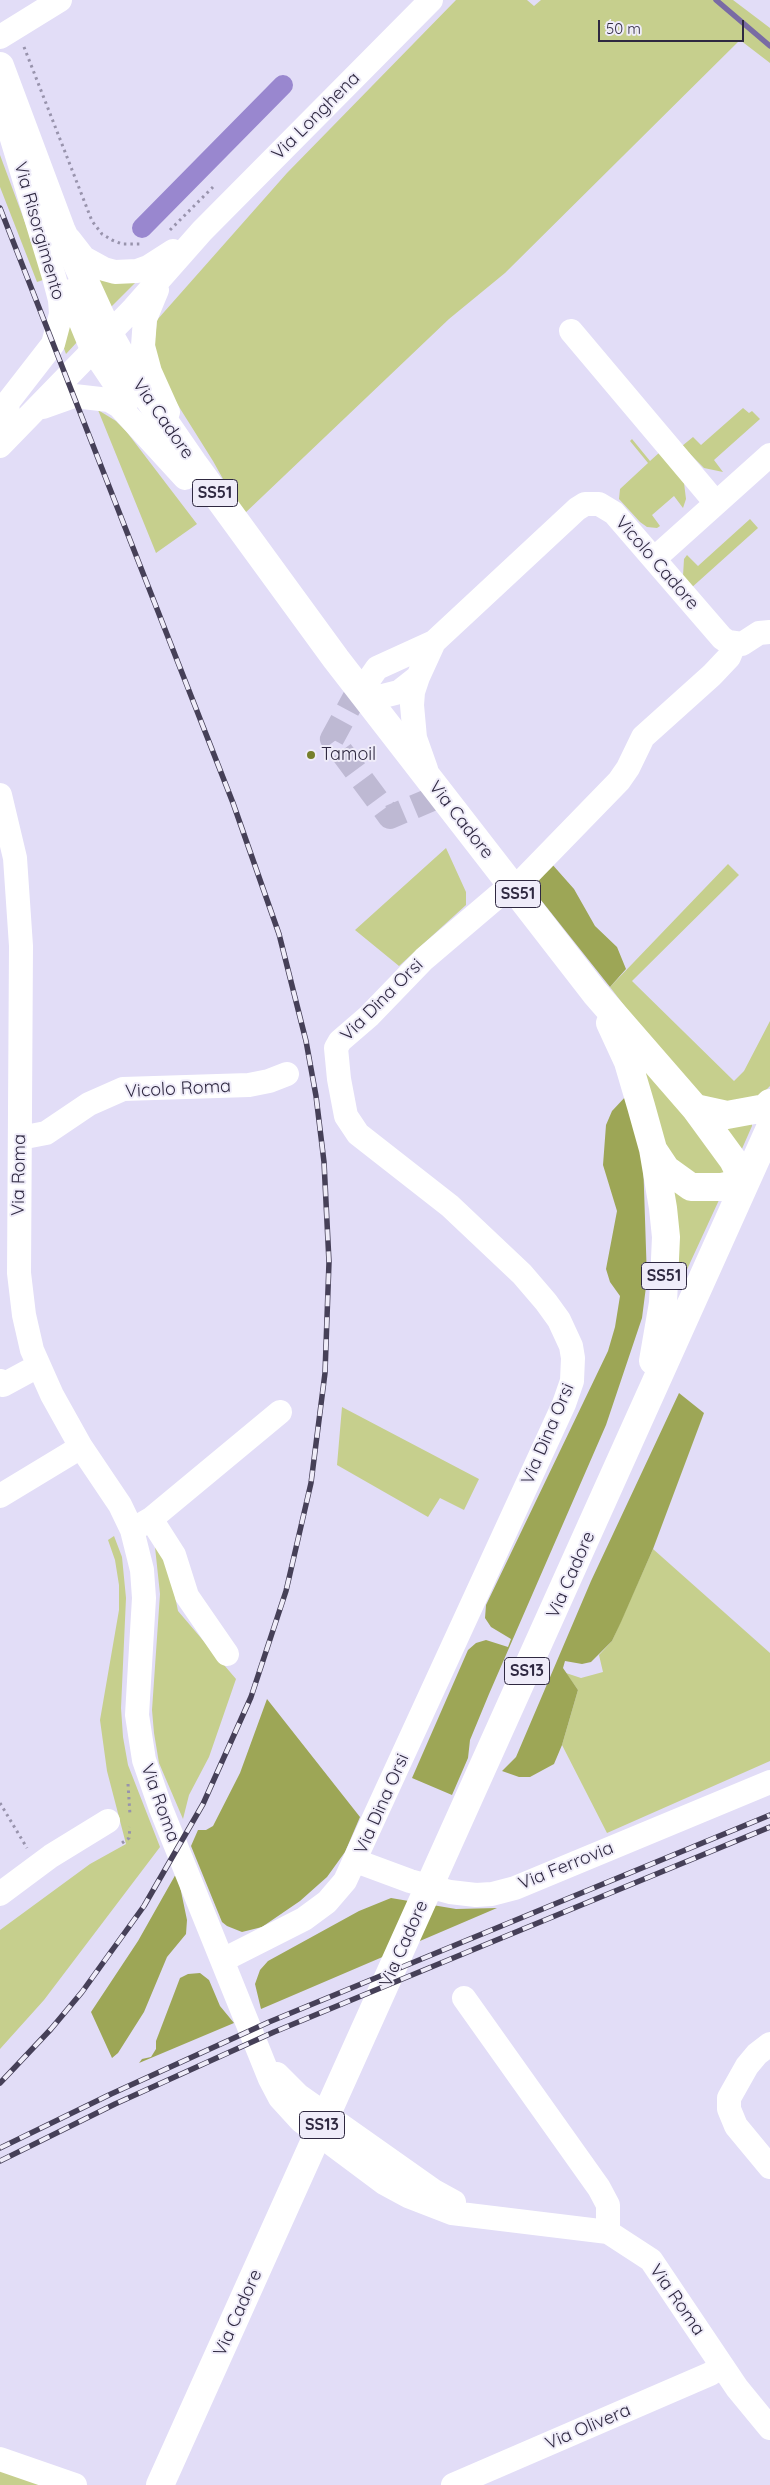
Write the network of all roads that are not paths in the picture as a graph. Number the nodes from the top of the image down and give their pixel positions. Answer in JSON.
{"nodes":[{"id":1,"x":60,"y":0,"type":"edge"},
{"id":2,"x":431,"y":0,"type":"edge"},
{"id":3,"x":8,"y":32,"type":"edge"},
{"id":4,"x":0,"y":66,"type":"edge"},
{"id":5,"x":1,"y":102,"type":"edge"},
{"id":6,"x":60,"y":228,"type":"junction"},
{"id":7,"x":202,"y":232,"type":"junction"},
{"id":8,"x":162,"y":276,"type":"junction"},
{"id":9,"x":571,"y":331,"type":"dead end"},
{"id":10,"x":102,"y":342,"type":"junction"},
{"id":11,"x":4,"y":394,"type":"edge"},
{"id":12,"x":35,"y":410,"type":"junction"},
{"id":13,"x":2,"y":444,"type":"edge"},
{"id":14,"x":770,"y":455,"type":"edge"},
{"id":15,"x":189,"y":470,"type":"junction"},
{"id":16,"x":716,"y":503,"type":"junction"},
{"id":17,"x":654,"y":559,"type":"junction"},
{"id":18,"x":770,"y":632,"type":"edge"},
{"id":19,"x":434,"y":642,"type":"junction"},
{"id":20,"x":734,"y":645,"type":"junction"},
{"id":21,"x":331,"y":653,"type":"junction"},
{"id":22,"x":391,"y":660,"type":"junction"},
{"id":23,"x":418,"y":677,"type":"junction"},
{"id":24,"x":366,"y":698,"type":"junction"},
{"id":25,"x":430,"y":780,"type":"junction"},
{"id":26,"x":0,"y":795,"type":"edge"},
{"id":27,"x":513,"y":887,"type":"junction"},
{"id":28,"x":595,"y":993,"type":"junction"},
{"id":29,"x":287,"y":1074,"type":"dead end"},
{"id":30,"x":770,"y":1103,"type":"edge"},
{"id":31,"x":695,"y":1108,"type":"junction"},
{"id":32,"x":770,"y":1128,"type":"edge"},
{"id":33,"x":20,"y":1138,"type":"junction"},
{"id":34,"x":652,"y":1149,"type":"junction"},
{"id":35,"x":744,"y":1182,"type":"junction"},
{"id":36,"x":38,"y":1366,"type":"junction"},
{"id":37,"x":0,"y":1381,"type":"edge"},
{"id":38,"x":646,"y":1402,"type":"junction"},
{"id":39,"x":280,"y":1412,"type":"dead end"},
{"id":40,"x":81,"y":1446,"type":"junction"},
{"id":41,"x":0,"y":1496,"type":"edge"},
{"id":42,"x":142,"y":1525,"type":"junction"},
{"id":43,"x":227,"y":1654,"type":"dead end"},
{"id":44,"x":770,"y":1782,"type":"edge"},
{"id":45,"x":123,"y":1821,"type":"road end"},
{"id":46,"x":356,"y":1861,"type":"junction"},
{"id":47,"x":0,"y":1894,"type":"edge"},
{"id":48,"x":223,"y":1960,"type":"junction"},
{"id":49,"x":464,"y":1998,"type":"dead end"},
{"id":50,"x":770,"y":2044,"type":"edge"},
{"id":51,"x":770,"y":2167,"type":"edge"},
{"id":52,"x":608,"y":2232,"type":"junction"},
{"id":53,"x":722,"y":2366,"type":"junction"},
{"id":54,"x":770,"y":2428,"type":"edge"},
{"id":55,"x":0,"y":2459,"type":"edge"},
{"id":56,"x":75,"y":2485,"type":"edge"},
{"id":57,"x":160,"y":2485,"type":"edge"},
{"id":58,"x":453,"y":2485,"type":"edge"}],
"edges":[{"from":1,"to":3,"type":"street"},
{"from":2,"to":7,"type":"street","name":"Via Longhena"},
{"from":4,"to":6,"type":"main road","name":"Via Risorgimento","number":"SS51"},
{"from":5,"to":10,"type":"main road","name":"Via Risorgimento","number":"SS51"},
{"from":5,"to":11,"type":"street","name":"Via Risorgimento"},
{"from":6,"to":7,"type":"street","name":"Via Longhena"},
{"from":6,"to":10,"type":"main road","name":"Via Risorgimento","number":"SS51"},
{"from":7,"to":8,"type":"street","name":"Via Longhena"},
{"from":8,"to":10,"type":"street","name":"Via Longhena"},
{"from":8,"to":15,"type":"street","name":"Via Longhena"},
{"from":9,"to":16,"type":"street"},
{"from":10,"to":12,"type":"street","name":"Via Longhena"},
{"from":10,"to":15,"type":"main road","name":"Via Cadore","number":"SS51"},
{"from":11,"to":13,"type":"street"},
{"from":12,"to":13,"type":"street","name":"Via Longhena"},
{"from":12,"to":15,"type":"street","name":"Via Longhena"},
{"from":14,"to":16,"type":"street"},
{"from":15,"to":21,"type":"main road","name":"Via Cadore","number":"SS51"},
{"from":16,"to":17,"type":"street"},
{"from":17,"to":19,"type":"street","name":"Vicolo Cadore"},
{"from":17,"to":20,"type":"street","name":"Vicolo Cadore"},
{"from":18,"to":20,"type":"street"},
{"from":19,"to":22,"type":"street","name":"Vicolo Cadore"},
{"from":19,"to":23,"type":"street","name":"Vicolo Cadore"},
{"from":20,"to":27,"type":"street"},
{"from":21,"to":22,"type":"street","name":"Vicolo Cadore"},
{"from":21,"to":24,"type":"main road","name":"Via Cadore","number":"SS51"},
{"from":22,"to":24,"type":"street","name":"Vicolo Cadore"},
{"from":23,"to":24,"type":"street","name":"Vicolo Cadore"},
{"from":23,"to":25,"type":"street","name":"Vicolo Cadore"},
{"from":24,"to":25,"type":"main road","name":"Via Cadore","number":"SS51"},
{"from":25,"to":27,"type":"main road","name":"Via Cadore","number":"SS51"},
{"from":26,"to":33,"type":"street","name":"Via Roma"},
{"from":27,"to":28,"type":"main road","name":"Via Cadore","number":"SS51"},
{"from":27,"to":46,"type":"street","name":"Via Dina Orsi"},
{"from":28,"to":31,"type":"main road","name":"Via Cadore","number":"SS51"},
{"from":28,"to":34,"type":"main road","name":"Via Cadore","number":"SS51"},
{"from":29,"to":33,"type":"street","name":"Vicolo Roma"},
{"from":30,"to":31,"type":"main road"},
{"from":31,"to":35,"type":"main road","name":"Via Cadore","number":"SS51"},
{"from":32,"to":35,"type":"main road","number":"SS13"},
{"from":33,"to":36,"type":"street","name":"Via Roma"},
{"from":34,"to":35,"type":"main road","name":"Via Cadore","number":"SS51"},
{"from":34,"to":38,"type":"main road","name":"Via Cadore","number":"SS51"},
{"from":35,"to":38,"type":"main road","name":"Via Cadore","number":"SS13"},
{"from":36,"to":37,"type":"street"},
{"from":36,"to":40,"type":"street","name":"Via Roma"},
{"from":38,"to":57,"type":"main road","name":"Via Cadore","number":"SS13"},
{"from":39,"to":42,"type":"street"},
{"from":40,"to":41,"type":"street"},
{"from":40,"to":42,"type":"street","name":"Via Roma"},
{"from":42,"to":43,"type":"street","name":"Via Roma"},
{"from":42,"to":48,"type":"street","name":"Via Roma"},
{"from":44,"to":46,"type":"street","name":"Via Ferrovia"},
{"from":45,"to":47,"type":"street"},
{"from":46,"to":48,"type":"street","name":"Via Dina Orsi"},
{"from":48,"to":52,"type":"street","name":"Via Roma"},
{"from":49,"to":52,"type":"street"},
{"from":50,"to":51,"type":"street"},
{"from":52,"to":53,"type":"street","name":"Via Roma"},
{"from":53,"to":54,"type":"street","name":"Via Roma"},
{"from":53,"to":58,"type":"street","name":"Via Olivera"},
{"from":55,"to":56,"type":"street"}]}
